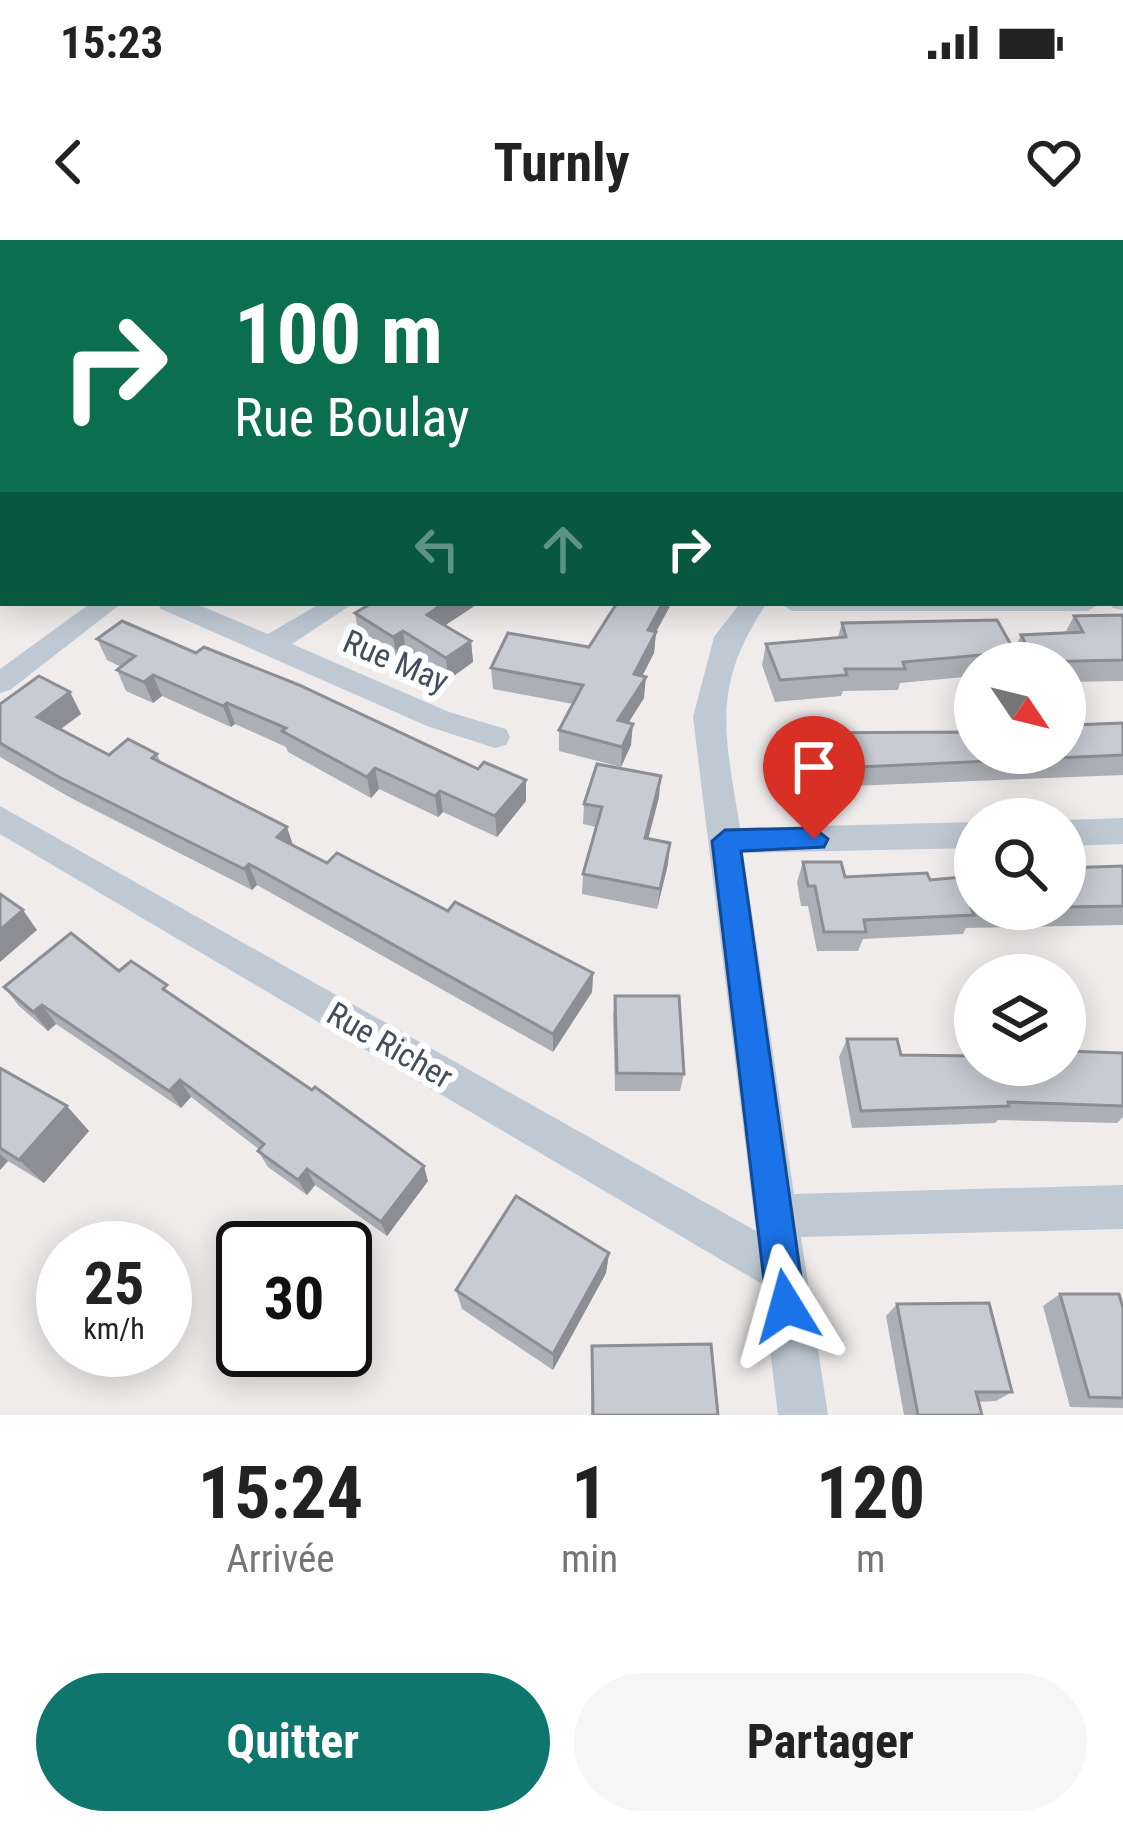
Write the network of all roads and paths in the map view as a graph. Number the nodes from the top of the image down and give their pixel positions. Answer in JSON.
{"nodes":[{"id":1,"x":106,"y":606,"type":"edge"},
{"id":2,"x":177,"y":606,"type":"edge"},
{"id":3,"x":335,"y":606,"type":"edge"},
{"id":4,"x":752,"y":606,"type":"edge"},
{"id":5,"x":270,"y":645,"type":"junction"},
{"id":6,"x":0,"y":683,"type":"edge"},
{"id":7,"x":495,"y":737,"type":"dead end"},
{"id":8,"x":0,"y":818,"type":"edge"},
{"id":9,"x":1123,"y":831,"type":"edge"},
{"id":10,"x":1086,"y":832,"type":"edge"},
{"id":11,"x":954,"y":836,"type":"edge"},
{"id":12,"x":725,"y":841,"type":"junction"},
{"id":13,"x":1123,"y":1207,"type":"edge"},
{"id":14,"x":774,"y":1216,"type":"junction"},
{"id":15,"x":781,"y":1270,"type":"junction"},
{"id":16,"x":802,"y":1415,"type":"edge"}],
"edges":[{"from":1,"to":6,"type":"street"},
{"from":2,"to":5,"type":"street","name":"Rue May"},
{"from":3,"to":5,"type":"street"},
{"from":4,"to":12,"type":"street"},
{"from":5,"to":7,"type":"street","name":"Rue May"},
{"from":8,"to":15,"type":"street","name":"Rue Richer"},
{"from":9,"to":10,"type":"street"},
{"from":11,"to":12,"type":"street"},
{"from":12,"to":14,"type":"street"},
{"from":13,"to":14,"type":"street"},
{"from":14,"to":15,"type":"street"},
{"from":15,"to":16,"type":"street"}]}
